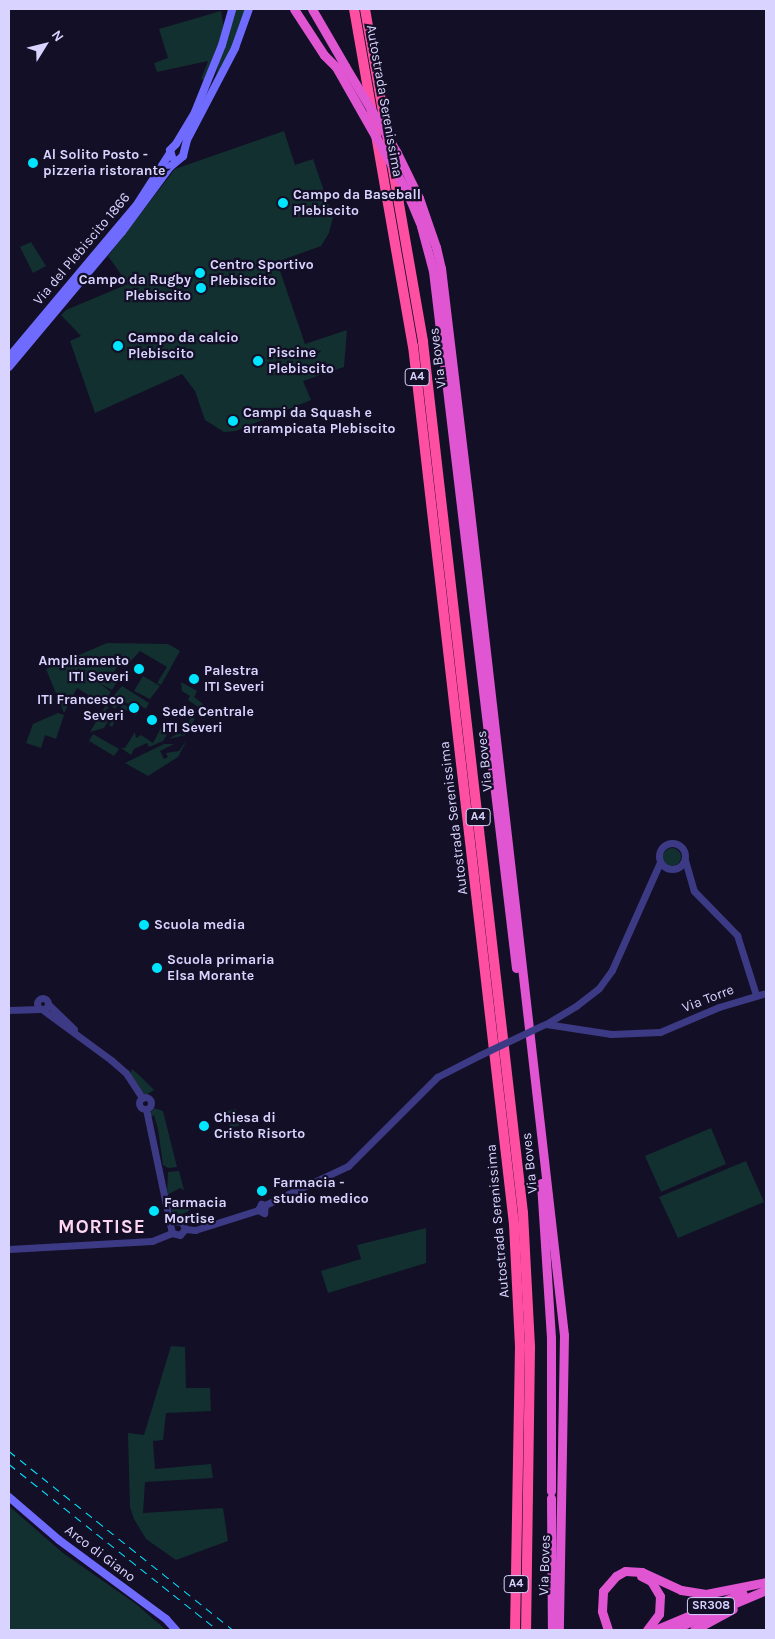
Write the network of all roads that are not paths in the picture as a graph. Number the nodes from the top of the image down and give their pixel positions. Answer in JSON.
{"nodes":[{"id":1,"x":232,"y":9,"type":"edge"},
{"id":2,"x":249,"y":9,"type":"edge"},
{"id":3,"x":294,"y":9,"type":"edge"},
{"id":4,"x":301,"y":9,"type":"edge"},
{"id":5,"x":312,"y":9,"type":"edge"},
{"id":6,"x":320,"y":9,"type":"edge"},
{"id":7,"x":354,"y":9,"type":"edge"},
{"id":8,"x":365,"y":9,"type":"edge"},
{"id":9,"x":340,"y":66,"type":"junction"},
{"id":10,"x":176,"y":144,"type":"junction"},
{"id":11,"x":184,"y":150,"type":"junction"},
{"id":12,"x":170,"y":153,"type":"junction"},
{"id":13,"x":178,"y":159,"type":"junction"},
{"id":14,"x":9,"y":357,"type":"edge"},
{"id":15,"x":9,"y":367,"type":"edge"},
{"id":16,"x":685,"y":860,"type":"junction"},
{"id":17,"x":660,"y":862,"type":"junction"},
{"id":18,"x":766,"y":993,"type":"edge"},
{"id":19,"x":756,"y":995,"type":"junction"},
{"id":20,"x":9,"y":1005,"type":"edge"},
{"id":21,"x":42,"y":1006,"type":"junction"},
{"id":22,"x":576,"y":1006,"type":"junction"},
{"id":23,"x":9,"y":1010,"type":"edge"},
{"id":24,"x":544,"y":1024,"type":"junction"},
{"id":25,"x":577,"y":1028,"type":"junction"},
{"id":26,"x":523,"y":1029,"type":"dead end"},
{"id":27,"x":524,"y":1039,"type":"dead end"},
{"id":28,"x":172,"y":1227,"type":"junction"},
{"id":29,"x":185,"y":1229,"type":"junction"},
{"id":30,"x":9,"y":1249,"type":"edge"},
{"id":31,"x":9,"y":1497,"type":"edge"},
{"id":32,"x":626,"y":1573,"type":"junction"},
{"id":33,"x":766,"y":1583,"type":"edge"},
{"id":34,"x":766,"y":1591,"type":"edge"},
{"id":35,"x":176,"y":1630,"type":"edge"},
{"id":36,"x":515,"y":1630,"type":"edge"},
{"id":37,"x":526,"y":1630,"type":"edge"},
{"id":38,"x":552,"y":1630,"type":"edge"},
{"id":39,"x":559,"y":1630,"type":"edge"},
{"id":40,"x":610,"y":1630,"type":"edge"},
{"id":41,"x":647,"y":1630,"type":"edge"},
{"id":42,"x":655,"y":1630,"type":"edge"},
{"id":43,"x":671,"y":1630,"type":"edge"},
{"id":44,"x":694,"y":1630,"type":"edge"}],
"edges":[{"from":1,"to":10,"type":"main road"},
{"from":2,"to":11,"type":"main road"},
{"from":3,"to":9,"type":"highway"},
{"from":4,"to":9,"type":"highway","name":"Via Boves"},
{"from":5,"to":9,"type":"highway","name":"Via Boves"},
{"from":6,"to":9,"type":"highway"},
{"from":7,"to":36,"type":"highway","name":"Autostrada Serenissima","number":"A4"},
{"from":8,"to":37,"type":"highway","name":"Autostrada Serenissima","number":"A4"},
{"from":9,"to":26,"type":"highway","name":"Via Boves","bridge":true},
{"from":9,"to":39,"type":"highway","name":"Via Boves","bridge":true},
{"from":10,"to":11,"type":"main road"},
{"from":10,"to":12,"type":"main road","name":"Via del Plebiscito 1866"},
{"from":11,"to":13,"type":"main road","name":"Via del Plebiscito 1866"},
{"from":12,"to":13,"type":"main road"},
{"from":12,"to":14,"type":"main road","name":"Via del Plebiscito 1866"},
{"from":13,"to":15,"type":"main road","name":"Via del Plebiscito 1866"},
{"from":16,"to":17,"type":"street"},
{"from":16,"to":17,"type":"street"},
{"from":16,"to":19,"type":"street"},
{"from":17,"to":22,"type":"street"},
{"from":18,"to":19,"type":"street","name":"Via Torre"},
{"from":19,"to":25,"type":"street","name":"Via Torre"},
{"from":20,"to":21,"type":"street"},
{"from":21,"to":23,"type":"street"},
{"from":21,"to":28,"type":"street"},
{"from":22,"to":24,"type":"street"},
{"from":22,"to":25,"type":"street"},
{"from":24,"to":25,"type":"street","name":"Via Torre"},
{"from":24,"to":29,"type":"street","bridge":true},
{"from":27,"to":38,"type":"highway","name":"Via Boves"},
{"from":28,"to":29,"type":"street"},
{"from":28,"to":29,"type":"street"},
{"from":28,"to":30,"type":"street"},
{"from":31,"to":35,"type":"main road","name":"Arco di Giano"},
{"from":32,"to":33,"type":"highway"},
{"from":32,"to":40,"type":"highway"},
{"from":32,"to":41,"type":"highway"},
{"from":33,"to":42,"type":"highway","number":"SR308"},
{"from":34,"to":43,"type":"highway","number":"SR308"},
{"from":34,"to":44,"type":"highway"}]}
